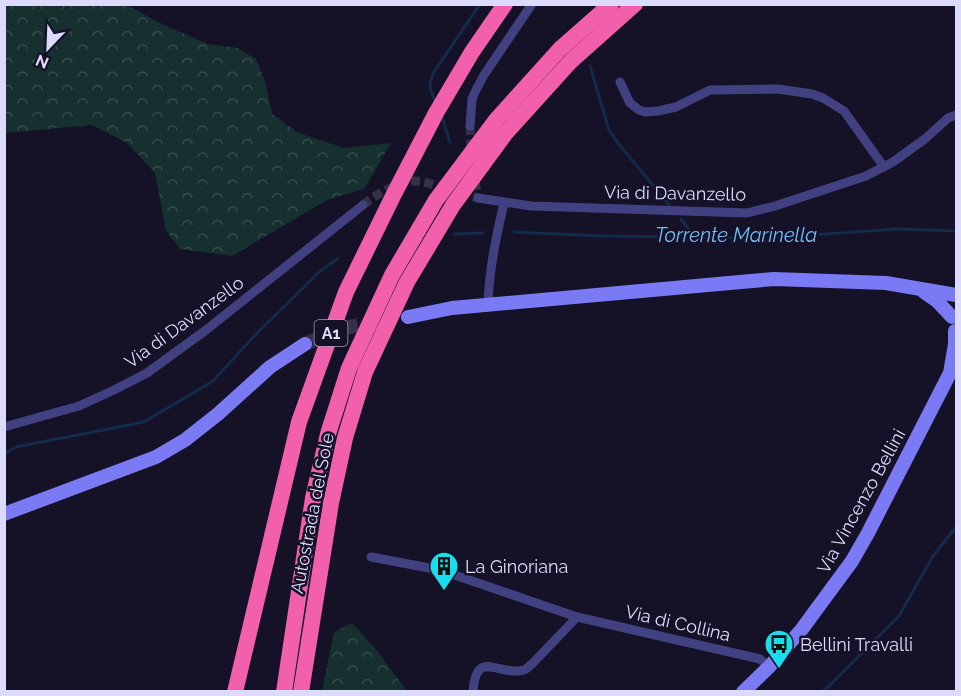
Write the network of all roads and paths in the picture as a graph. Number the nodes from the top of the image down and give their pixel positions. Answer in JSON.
{"nodes":[{"id":1,"x":505,"y":4,"type":"edge"},
{"id":2,"x":532,"y":4,"type":"edge"},
{"id":3,"x":611,"y":4,"type":"edge"},
{"id":4,"x":634,"y":4,"type":"edge"},
{"id":5,"x":621,"y":82,"type":"dead end"},
{"id":6,"x":957,"y":115,"type":"edge"},
{"id":7,"x":470,"y":126,"type":"tunnel mouth"},
{"id":8,"x":884,"y":167,"type":"junction"},
{"id":9,"x":478,"y":198,"type":"dead end"},
{"id":10,"x":504,"y":203,"type":"junction"},
{"id":11,"x":363,"y":205,"type":"tunnel mouth"},
{"id":12,"x":920,"y":289,"type":"junction"},
{"id":13,"x":957,"y":295,"type":"edge"},
{"id":14,"x":488,"y":305,"type":"junction"},
{"id":15,"x":954,"y":310,"type":"edge"},
{"id":16,"x":408,"y":317,"type":"dead end"},
{"id":17,"x":956,"y":332,"type":"edge"},
{"id":18,"x":305,"y":344,"type":"tunnel mouth"},
{"id":19,"x":953,"y":370,"type":"edge"},
{"id":20,"x":4,"y":427,"type":"edge"},
{"id":21,"x":4,"y":514,"type":"edge"},
{"id":22,"x":370,"y":557,"type":"dead end"},
{"id":23,"x":577,"y":617,"type":"junction"},
{"id":24,"x":769,"y":667,"type":"junction"},
{"id":25,"x":236,"y":692,"type":"edge"},
{"id":26,"x":284,"y":692,"type":"edge"},
{"id":27,"x":301,"y":692,"type":"edge"},
{"id":28,"x":473,"y":692,"type":"edge"},
{"id":29,"x":743,"y":692,"type":"edge"}],
"edges":[{"from":1,"to":25,"type":"highway","name":"Autostrada del Sole","number":"A1"},
{"from":2,"to":7,"type":"street"},
{"from":3,"to":26,"type":"highway","name":"Autostrada del Sole","number":"A1"},
{"from":4,"to":27,"type":"highway","name":"Autostrada del Sole","number":"A1"},
{"from":5,"to":8,"type":"street"},
{"from":6,"to":8,"type":"street","name":"Via di Davanzello"},
{"from":8,"to":10,"type":"street","name":"Via di Davanzello"},
{"from":9,"to":10,"type":"street","name":"Via di Davanzello"},
{"from":10,"to":14,"type":"street"},
{"from":11,"to":20,"type":"street","name":"Via di Davanzello"},
{"from":12,"to":13,"type":"street"},
{"from":12,"to":14,"type":"street"},
{"from":12,"to":15,"type":"street"},
{"from":14,"to":16,"type":"street"},
{"from":15,"to":17,"type":"street","name":"Via Vincenzo Bellini"},
{"from":17,"to":19,"type":"street","name":"Via Vincenzo Bellini"},
{"from":18,"to":21,"type":"street"},
{"from":19,"to":24,"type":"street","name":"Via Vincenzo Bellini"},
{"from":22,"to":23,"type":"street","name":"Via di Collina"},
{"from":23,"to":24,"type":"street","name":"Via di Collina"},
{"from":23,"to":28,"type":"street"},
{"from":24,"to":29,"type":"street","name":"Via Vincenzo Bellini"}]}
